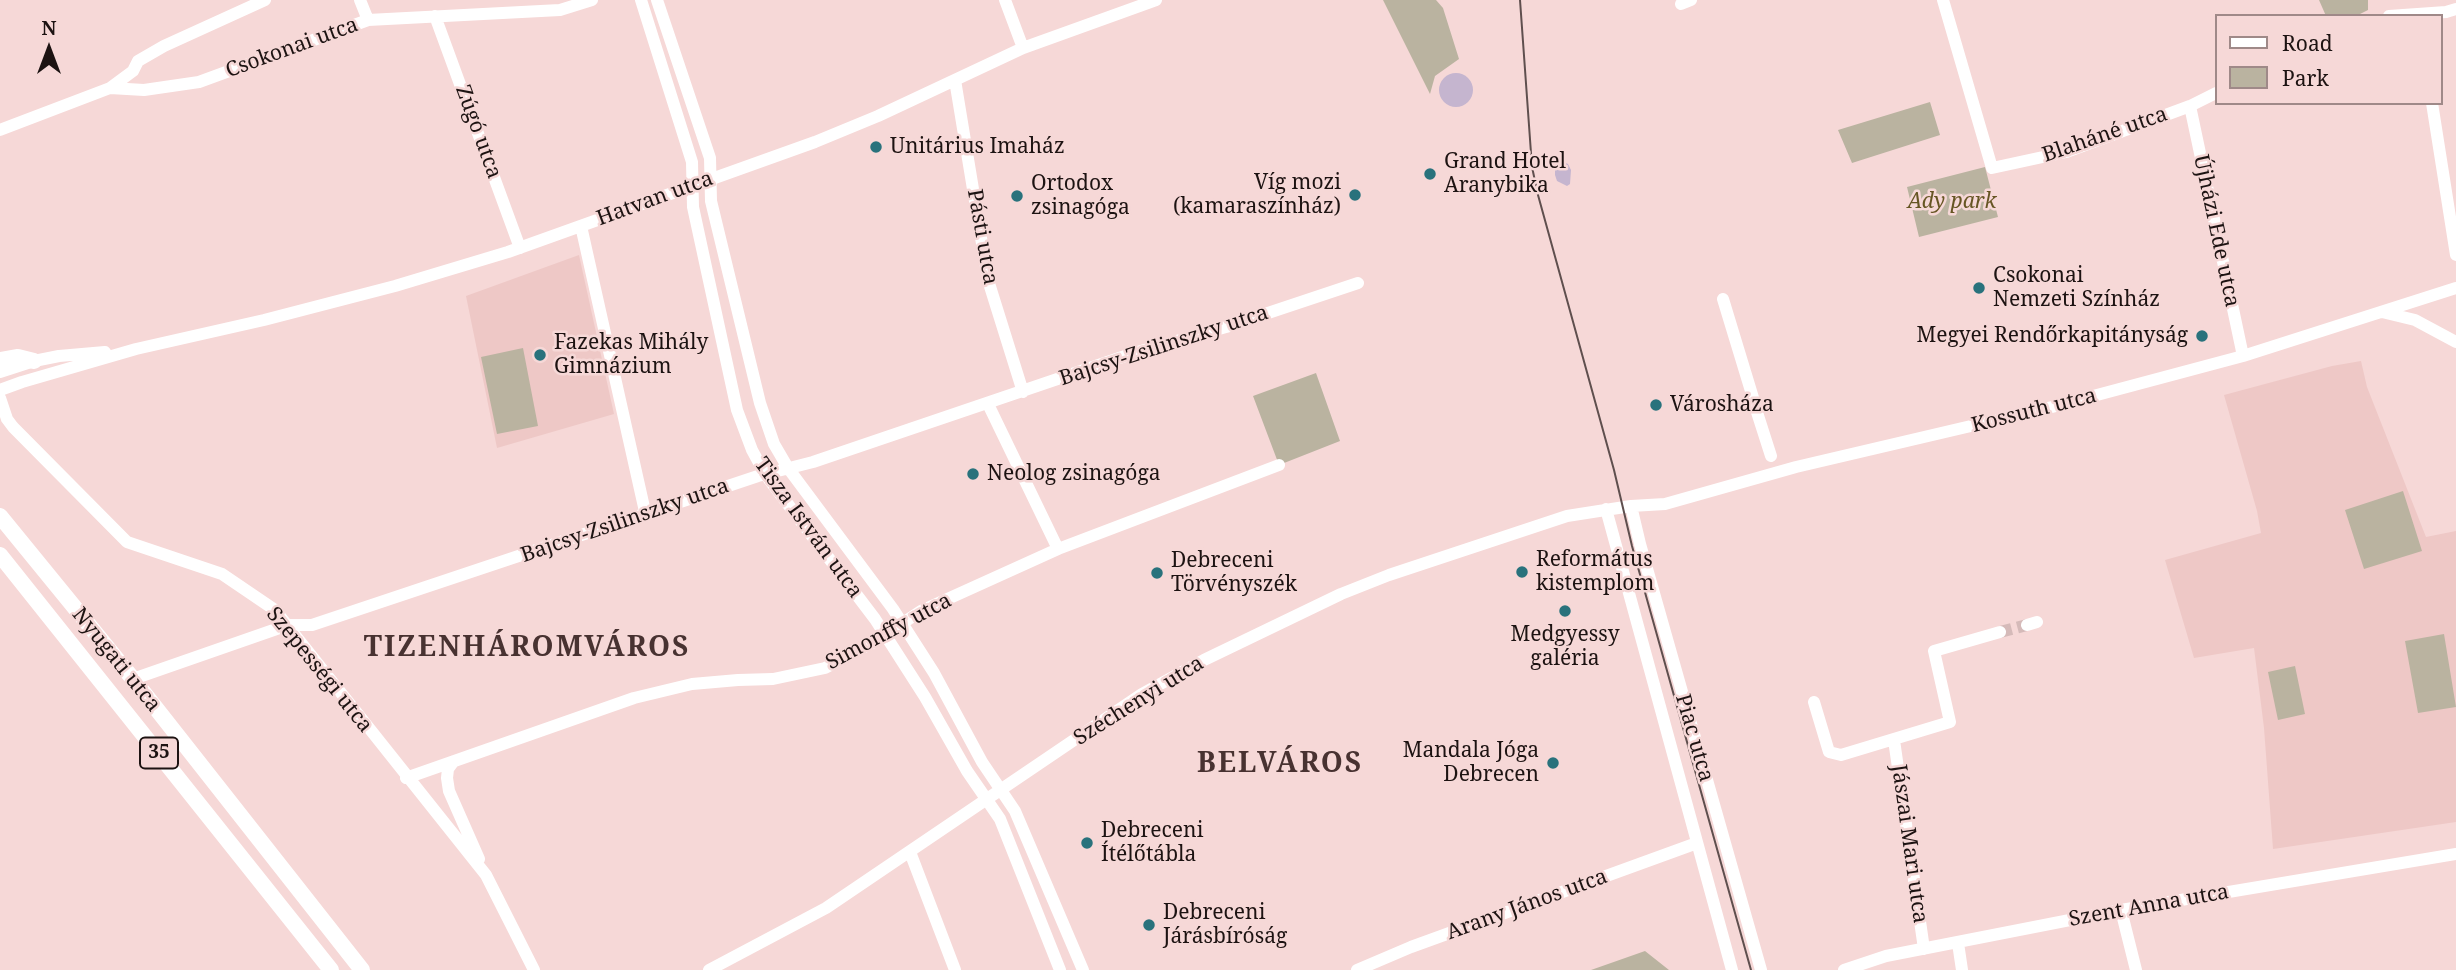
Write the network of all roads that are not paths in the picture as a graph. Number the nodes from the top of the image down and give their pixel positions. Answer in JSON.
{"nodes":[{"id":1,"x":265,"y":0,"type":"edge"},
{"id":2,"x":360,"y":0,"type":"edge"},
{"id":3,"x":592,"y":0,"type":"edge"},
{"id":4,"x":641,"y":0,"type":"edge"},
{"id":5,"x":657,"y":0,"type":"edge"},
{"id":6,"x":1005,"y":0,"type":"edge"},
{"id":7,"x":1156,"y":0,"type":"edge"},
{"id":8,"x":1943,"y":0,"type":"edge"},
{"id":9,"x":2420,"y":0,"type":"edge"},
{"id":10,"x":2456,"y":9,"type":"edge"},
{"id":11,"x":2426,"y":14,"type":"edge"},
{"id":12,"x":435,"y":16,"type":"junction"},
{"id":13,"x":368,"y":20,"type":"junction"},
{"id":14,"x":1023,"y":48,"type":"junction"},
{"id":15,"x":955,"y":80,"type":"junction"},
{"id":16,"x":110,"y":88,"type":"junction"},
{"id":17,"x":2214,"y":94,"type":"edge"},
{"id":18,"x":2432,"y":105,"type":"edge"},
{"id":19,"x":2190,"y":106,"type":"junction"},
{"id":20,"x":0,"y":130,"type":"edge"},
{"id":21,"x":711,"y":179,"type":"junction"},
{"id":22,"x":693,"y":185,"type":"junction"},
{"id":23,"x":582,"y":226,"type":"junction"},
{"id":24,"x":520,"y":248,"type":"junction"},
{"id":25,"x":2456,"y":255,"type":"edge"},
{"id":26,"x":1358,"y":284,"type":"dead end"},
{"id":27,"x":2456,"y":289,"type":"edge"},
{"id":28,"x":1723,"y":299,"type":"dead end"},
{"id":29,"x":2382,"y":312,"type":"junction"},
{"id":30,"x":2456,"y":342,"type":"edge"},
{"id":31,"x":136,"y":349,"type":"junction"},
{"id":32,"x":2243,"y":356,"type":"junction"},
{"id":33,"x":0,"y":360,"type":"edge"},
{"id":34,"x":34,"y":360,"type":"junction"},
{"id":35,"x":0,"y":372,"type":"edge"},
{"id":36,"x":0,"y":390,"type":"edge"},
{"id":37,"x":1023,"y":392,"type":"junction"},
{"id":38,"x":0,"y":398,"type":"edge"},
{"id":39,"x":988,"y":404,"type":"junction"},
{"id":40,"x":1771,"y":456,"type":"dead end"},
{"id":41,"x":1279,"y":465,"type":"dead end"},
{"id":42,"x":788,"y":468,"type":"junction"},
{"id":43,"x":765,"y":474,"type":"junction"},
{"id":44,"x":1631,"y":506,"type":"junction"},
{"id":45,"x":1606,"y":509,"type":"junction"},
{"id":46,"x":0,"y":516,"type":"edge"},
{"id":47,"x":646,"y":516,"type":"junction"},
{"id":48,"x":1058,"y":549,"type":"junction"},
{"id":49,"x":0,"y":555,"type":"edge"},
{"id":50,"x":902,"y":622,"type":"junction"},
{"id":51,"x":288,"y":625,"type":"junction"},
{"id":52,"x":2000,"y":632,"type":"tunnel mouth"},
{"id":53,"x":885,"y":634,"type":"junction"},
{"id":54,"x":132,"y":679,"type":"junction"},
{"id":55,"x":1814,"y":702,"type":"dead end"},
{"id":56,"x":1894,"y":740,"type":"junction"},
{"id":57,"x":454,"y":761,"type":"junction"},
{"id":58,"x":406,"y":778,"type":"junction"},
{"id":59,"x":1000,"y":791,"type":"junction"},
{"id":60,"x":986,"y":800,"type":"junction"},
{"id":61,"x":1697,"y":843,"type":"junction"},
{"id":62,"x":911,"y":852,"type":"junction"},
{"id":63,"x":2456,"y":854,"type":"edge"},
{"id":64,"x":486,"y":875,"type":"junction"},
{"id":65,"x":2121,"y":910,"type":"junction"},
{"id":66,"x":1958,"y":943,"type":"junction"},
{"id":67,"x":1755,"y":946,"type":"junction"},
{"id":68,"x":1924,"y":949,"type":"junction"},
{"id":69,"x":331,"y":970,"type":"edge"},
{"id":70,"x":362,"y":970,"type":"edge"},
{"id":71,"x":534,"y":970,"type":"edge"},
{"id":72,"x":709,"y":970,"type":"edge"},
{"id":73,"x":955,"y":970,"type":"edge"},
{"id":74,"x":1060,"y":970,"type":"edge"},
{"id":75,"x":1083,"y":970,"type":"edge"},
{"id":76,"x":1357,"y":970,"type":"edge"},
{"id":77,"x":1732,"y":970,"type":"edge"},
{"id":78,"x":1761,"y":970,"type":"edge"},
{"id":79,"x":1771,"y":970,"type":"edge"},
{"id":80,"x":1844,"y":970,"type":"edge"},
{"id":81,"x":1962,"y":970,"type":"edge"},
{"id":82,"x":2136,"y":970,"type":"edge"}],
"edges":[{"from":1,"to":16,"type":"street"},
{"from":2,"to":13,"type":"street"},
{"from":3,"to":12,"type":"street","name":"Csokonai utca"},
{"from":4,"to":22,"type":"street","name":"Tisza István utca"},
{"from":5,"to":21,"type":"street","name":"Tisza István utca"},
{"from":6,"to":14,"type":"street"},
{"from":7,"to":14,"type":"street","name":"Hatvan utca"},
{"from":8,"to":19,"type":"street","name":"Blaháné utca"},
{"from":9,"to":11,"type":"street"},
{"from":10,"to":11,"type":"street"},
{"from":12,"to":13,"type":"street","name":"Csokonai utca"},
{"from":12,"to":24,"type":"street","name":"Zúgó utca"},
{"from":13,"to":16,"type":"street","name":"Csokonai utca"},
{"from":14,"to":15,"type":"street","name":"Hatvan utca"},
{"from":15,"to":21,"type":"street","name":"Hatvan utca"},
{"from":15,"to":37,"type":"street","name":"Pásti utca"},
{"from":16,"to":20,"type":"street","name":"Csokonai utca"},
{"from":17,"to":19,"type":"street","name":"Blaháné utca"},
{"from":18,"to":25,"type":"street"},
{"from":19,"to":32,"type":"street","name":"Újházi Ede utca"},
{"from":21,"to":22,"type":"street","name":"Hatvan utca"},
{"from":21,"to":42,"type":"street","name":"Tisza István utca"},
{"from":22,"to":23,"type":"street","name":"Hatvan utca"},
{"from":22,"to":43,"type":"street","name":"Tisza István utca"},
{"from":23,"to":24,"type":"street","name":"Hatvan utca"},
{"from":23,"to":47,"type":"street"},
{"from":24,"to":31,"type":"street","name":"Hatvan utca"},
{"from":26,"to":37,"type":"street","name":"Bajcsy-Zsilinszky utca"},
{"from":27,"to":29,"type":"street","name":"Kossuth utca"},
{"from":28,"to":40,"type":"street"},
{"from":29,"to":30,"type":"street"},
{"from":29,"to":32,"type":"street","name":"Kossuth utca"},
{"from":31,"to":34,"type":"street","name":"Hatvan utca"},
{"from":31,"to":36,"type":"street","name":"Hatvan utca"},
{"from":32,"to":44,"type":"street","name":"Kossuth utca"},
{"from":33,"to":34,"type":"main road"},
{"from":34,"to":35,"type":"street","name":"Hatvan utca"},
{"from":37,"to":39,"type":"street","name":"Bajcsy-Zsilinszky utca"},
{"from":38,"to":51,"type":"street","name":"Szepességi utca"},
{"from":39,"to":42,"type":"street","name":"Bajcsy-Zsilinszky utca"},
{"from":39,"to":48,"type":"street"},
{"from":41,"to":48,"type":"street","name":"Simonffy utca"},
{"from":42,"to":43,"type":"street","name":"Bajcsy-Zsilinszky utca"},
{"from":42,"to":50,"type":"street","name":"Tisza István utca"},
{"from":43,"to":47,"type":"street","name":"Bajcsy-Zsilinszky utca"},
{"from":43,"to":53,"type":"street","name":"Tisza István utca"},
{"from":44,"to":45,"type":"street","name":"Kossuth utca"},
{"from":44,"to":67,"type":"street","name":"Piac utca"},
{"from":45,"to":59,"type":"street","name":"Széchenyi utca"},
{"from":45,"to":61,"type":"street","name":"Piac utca"},
{"from":46,"to":54,"type":"main road","name":"Nyugati utca","number":"35"},
{"from":47,"to":51,"type":"street","name":"Bajcsy-Zsilinszky utca"},
{"from":48,"to":50,"type":"street","name":"Simonffy utca"},
{"from":49,"to":69,"type":"main road","name":"Nyugati utca","number":"35"},
{"from":50,"to":53,"type":"street","name":"Simonffy utca"},
{"from":50,"to":59,"type":"street","name":"Tisza István utca"},
{"from":51,"to":54,"type":"street","name":"Bajcsy-Zsilinszky utca"},
{"from":51,"to":58,"type":"street","name":"Szepességi utca"},
{"from":52,"to":56,"type":"street"},
{"from":53,"to":57,"type":"street","name":"Simonffy utca"},
{"from":53,"to":60,"type":"street","name":"Tisza István utca"},
{"from":54,"to":70,"type":"main road","name":"Nyugati utca","number":"35"},
{"from":55,"to":56,"type":"street"},
{"from":56,"to":68,"type":"street","name":"Jászai Mari utca"},
{"from":57,"to":58,"type":"street","name":"Simonffy utca"},
{"from":57,"to":64,"type":"street","name":"Szepességi utca"},
{"from":58,"to":64,"type":"street","name":"Szepességi utca"},
{"from":59,"to":60,"type":"street","name":"Széchenyi utca"},
{"from":59,"to":75,"type":"street","name":"Tisza István utca"},
{"from":60,"to":62,"type":"street","name":"Széchenyi utca"},
{"from":60,"to":74,"type":"street","name":"Tisza István utca"},
{"from":61,"to":76,"type":"street","name":"Arany János utca"},
{"from":61,"to":77,"type":"street","name":"Piac utca"},
{"from":62,"to":72,"type":"street","name":"Széchenyi utca"},
{"from":62,"to":73,"type":"street"},
{"from":63,"to":65,"type":"street","name":"Szent Anna utca"},
{"from":64,"to":71,"type":"street","name":"Szepességi utca"},
{"from":65,"to":66,"type":"street","name":"Szent Anna utca"},
{"from":65,"to":82,"type":"street"},
{"from":66,"to":68,"type":"street","name":"Szent Anna utca"},
{"from":66,"to":81,"type":"street"},
{"from":67,"to":78,"type":"street","name":"Piac utca"},
{"from":67,"to":79,"type":"street"},
{"from":68,"to":80,"type":"street","name":"Szent Anna utca"}]}
